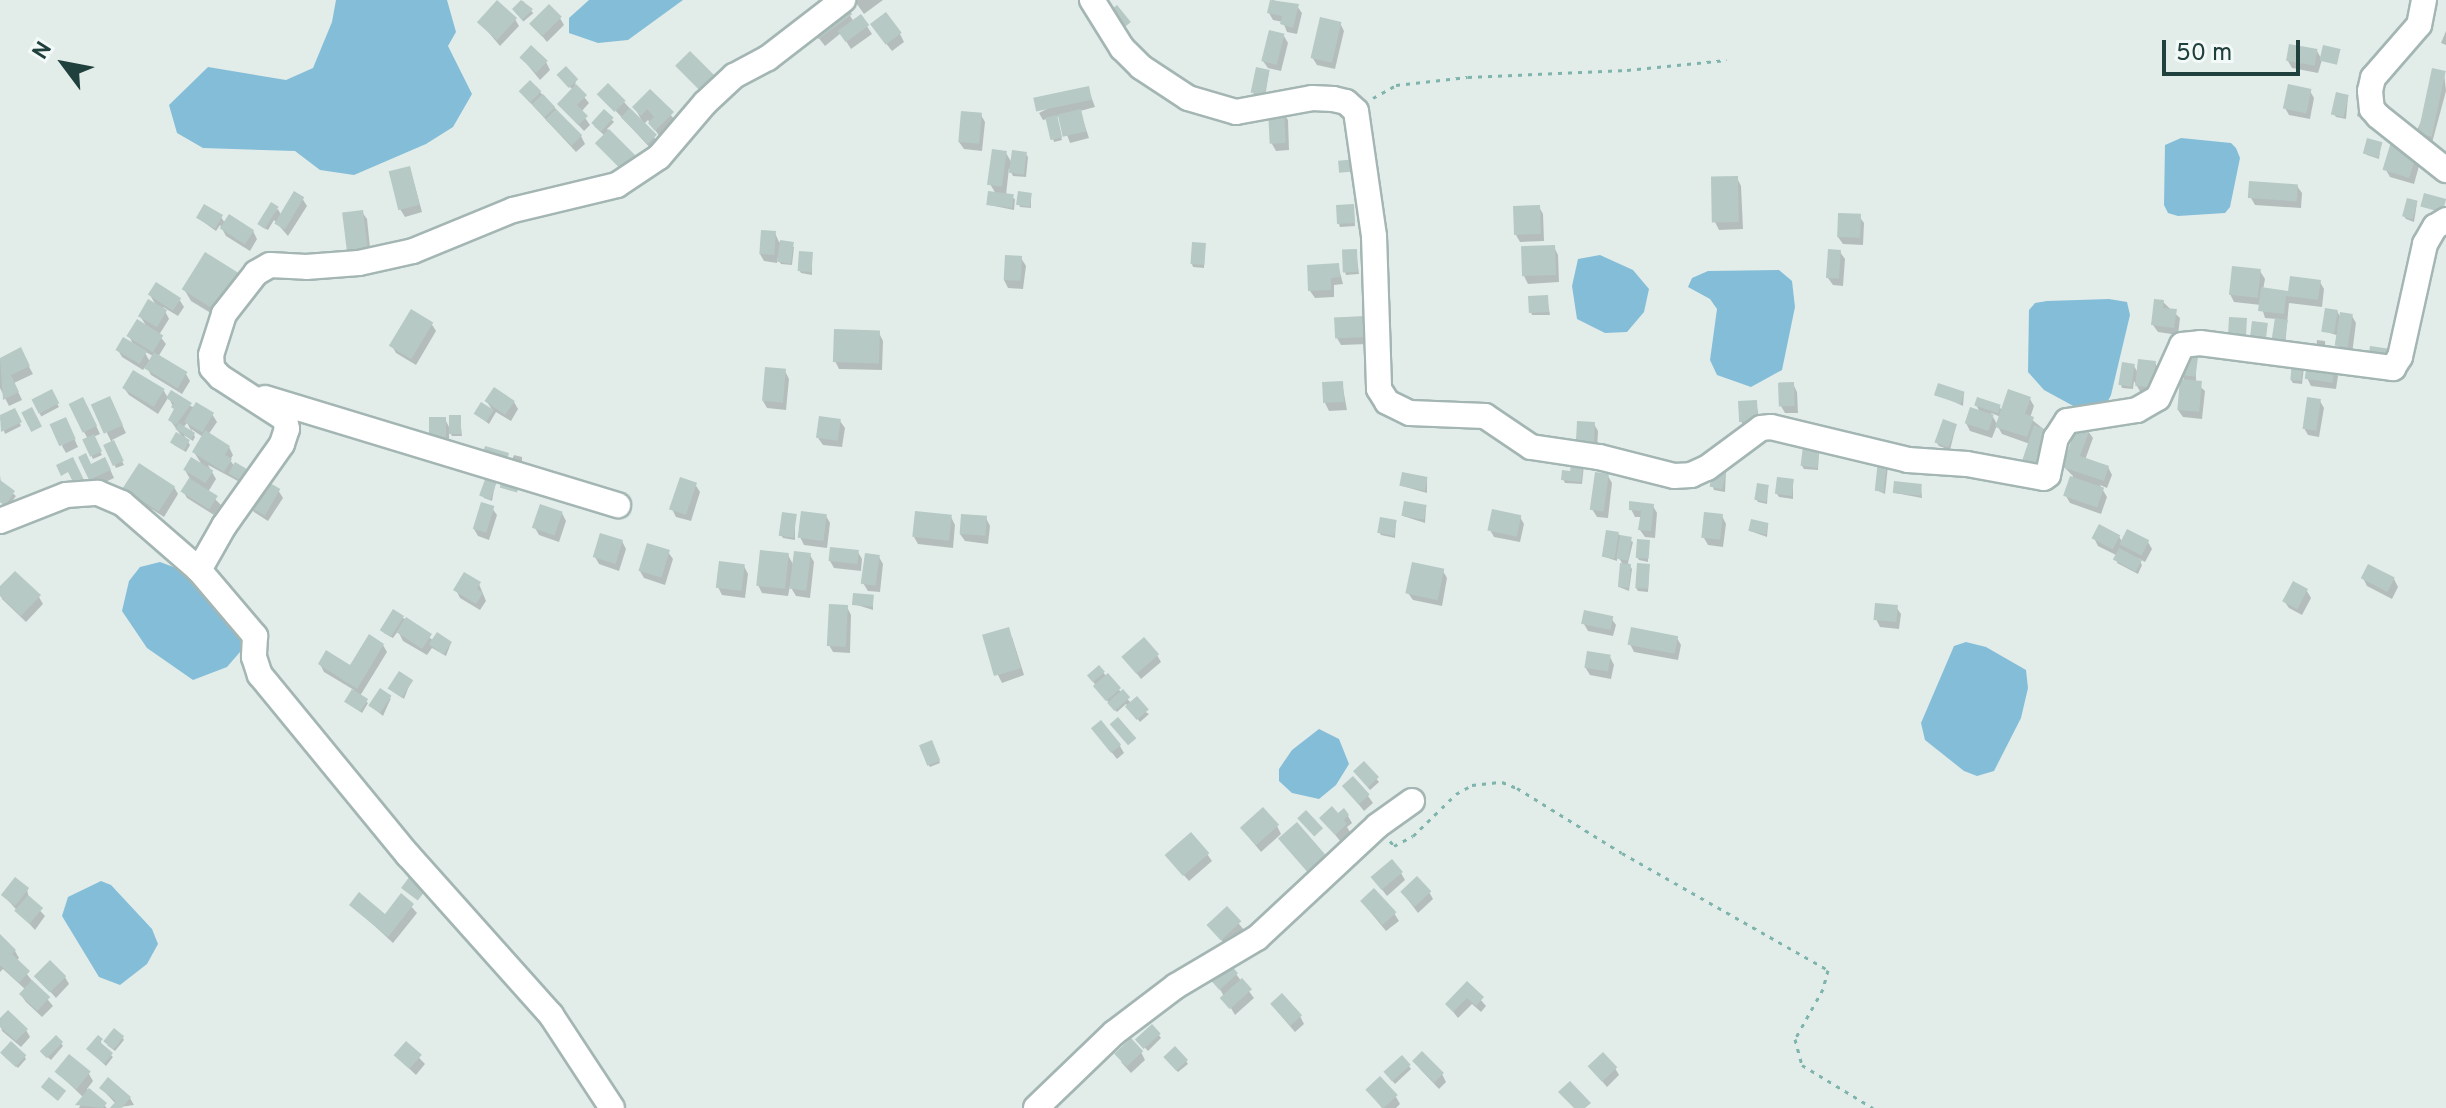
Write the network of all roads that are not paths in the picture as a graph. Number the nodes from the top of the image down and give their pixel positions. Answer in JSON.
{"nodes":[{"id":1,"x":843,"y":0,"type":"edge"},
{"id":2,"x":1092,"y":0,"type":"edge"},
{"id":3,"x":2424,"y":0,"type":"edge"},
{"id":4,"x":2446,"y":170,"type":"edge"},
{"id":5,"x":2446,"y":220,"type":"edge"},
{"id":6,"x":251,"y":394,"type":"junction"},
{"id":7,"x":618,"y":505,"type":"dead end"},
{"id":8,"x":0,"y":521,"type":"edge"},
{"id":9,"x":199,"y":570,"type":"junction"},
{"id":10,"x":1412,"y":801,"type":"dead end"},
{"id":11,"x":612,"y":1108,"type":"edge"},
{"id":12,"x":1036,"y":1108,"type":"edge"}],
"edges":[{"from":1,"to":6,"type":"street"},
{"from":2,"to":5,"type":"street"},
{"from":3,"to":4,"type":"street"},
{"from":6,"to":7,"type":"street"},
{"from":6,"to":9,"type":"street"},
{"from":8,"to":9,"type":"street"},
{"from":9,"to":11,"type":"street"},
{"from":10,"to":12,"type":"street"}]}
